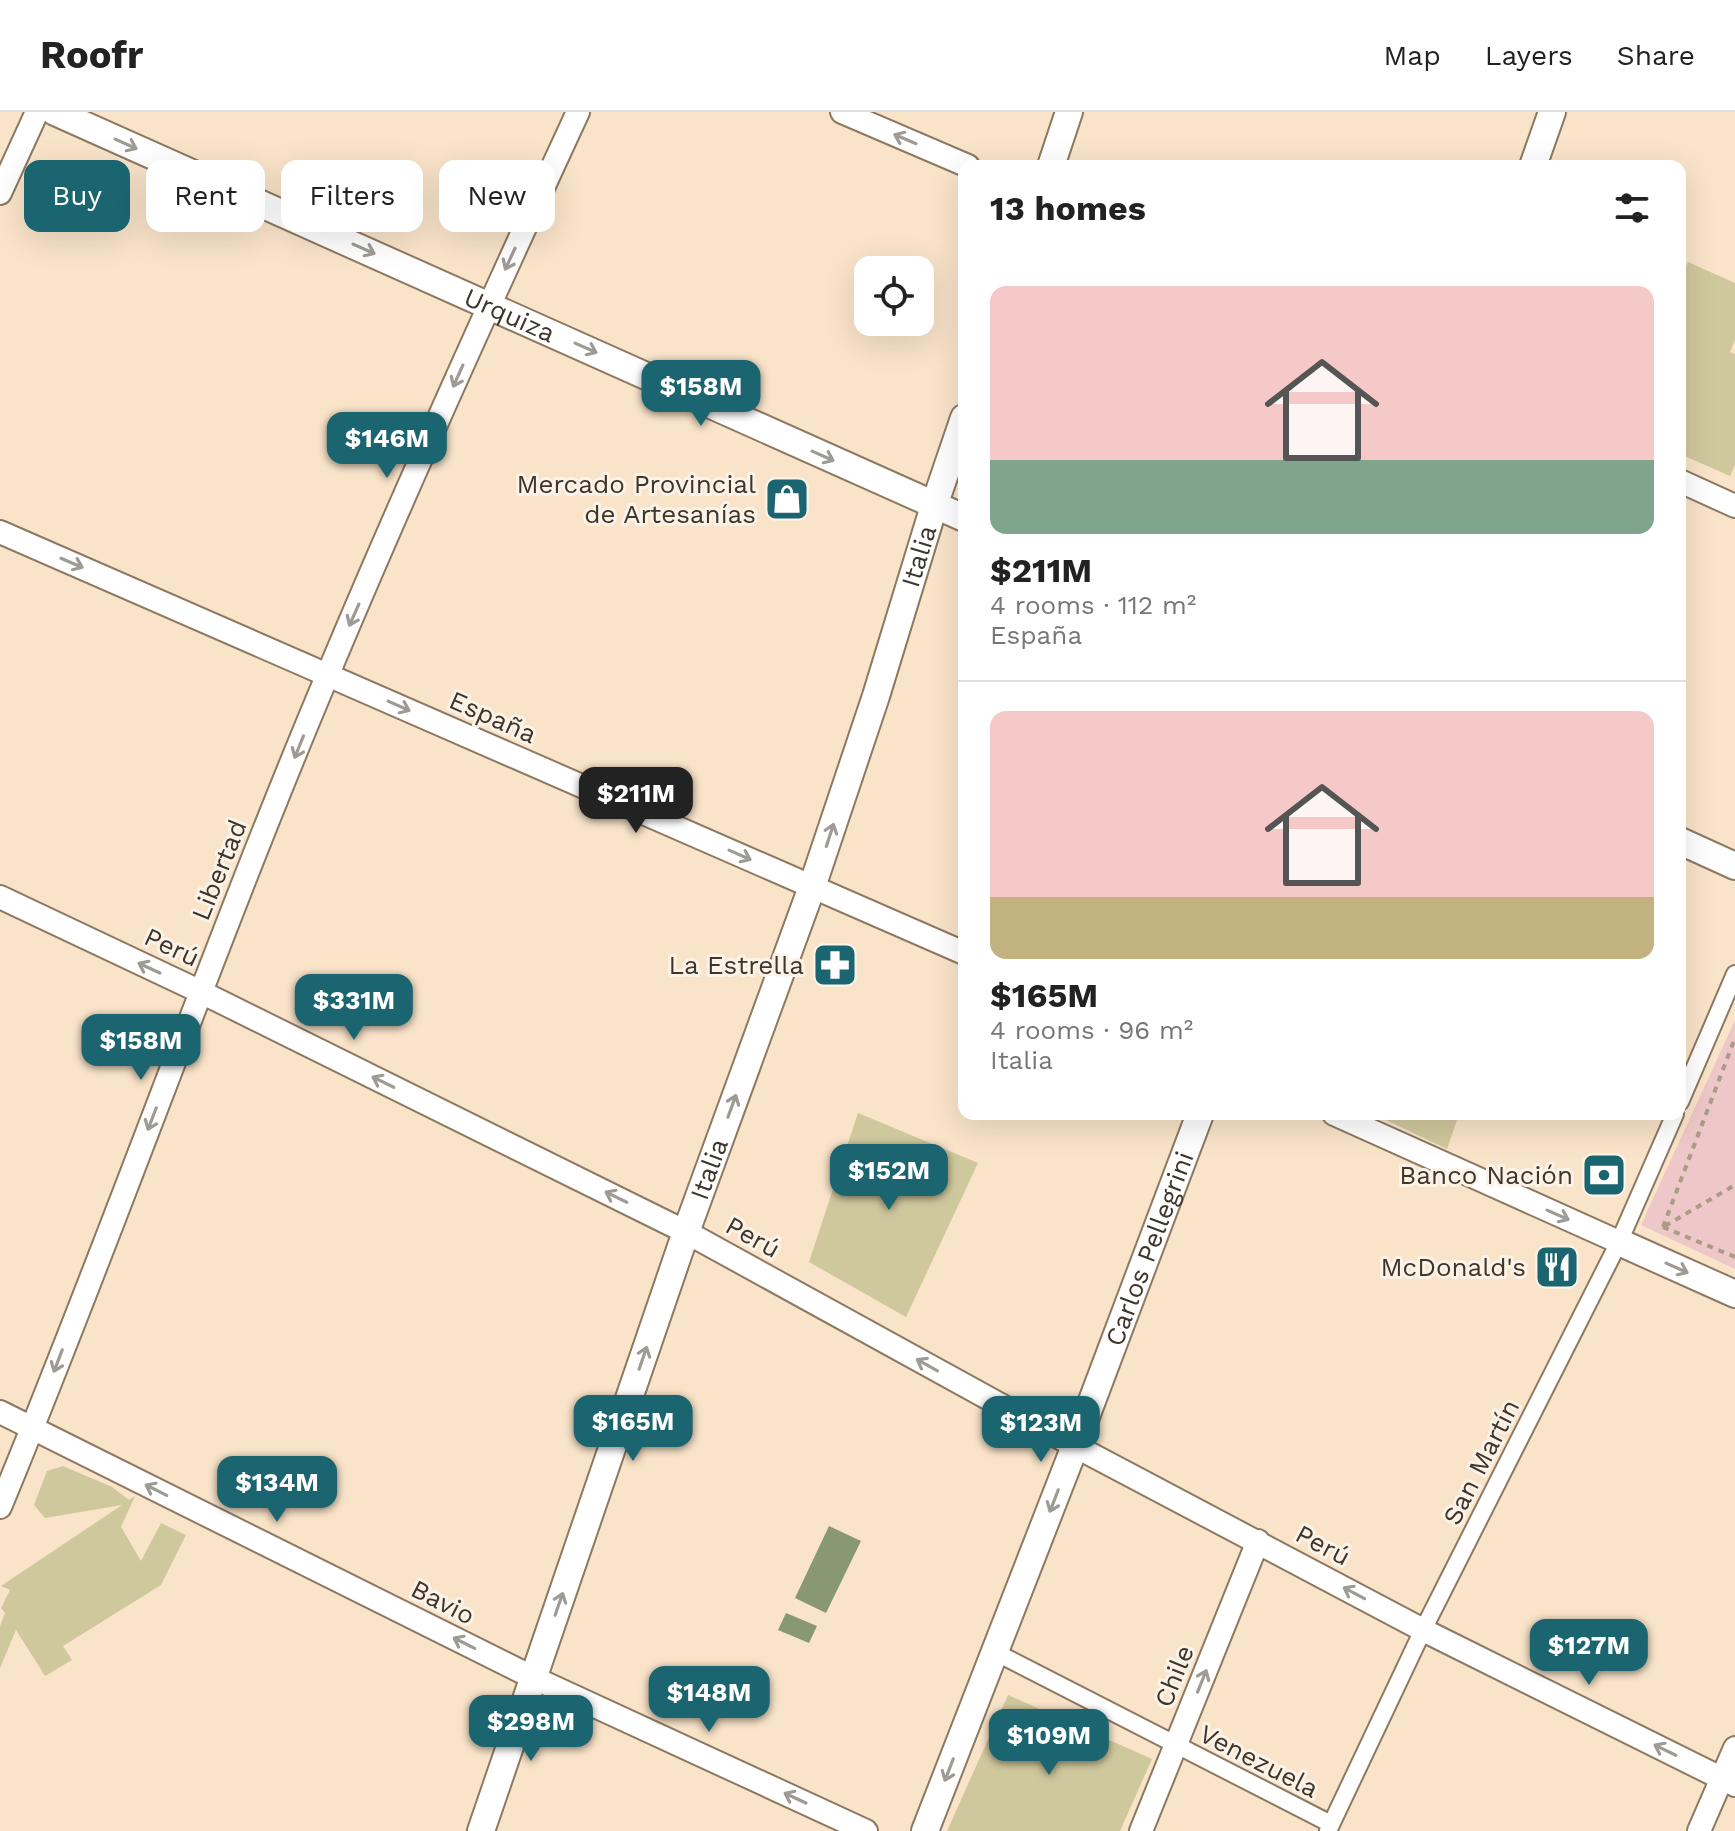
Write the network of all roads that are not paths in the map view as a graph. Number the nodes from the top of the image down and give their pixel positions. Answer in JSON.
{"nodes":[{"id":1,"x":37,"y":112,"type":"edge"},
{"id":2,"x":55,"y":112,"type":"edge"},
{"id":3,"x":578,"y":112,"type":"edge"},
{"id":4,"x":842,"y":112,"type":"edge"},
{"id":5,"x":1069,"y":112,"type":"edge"},
{"id":6,"x":1552,"y":112,"type":"edge"},
{"id":7,"x":1053,"y":160,"type":"edge"},
{"id":8,"x":1535,"y":160,"type":"edge"},
{"id":9,"x":958,"y":162,"type":"edge"},
{"id":10,"x":0,"y":193,"type":"edge"},
{"id":11,"x":489,"y":305,"type":"junction"},
{"id":12,"x":958,"y":436,"type":"edge"},
{"id":13,"x":1686,"y":484,"type":"edge"},
{"id":14,"x":934,"y":506,"type":"junction"},
{"id":15,"x":1735,"y":506,"type":"edge"},
{"id":16,"x":958,"y":516,"type":"edge"},
{"id":17,"x":0,"y":532,"type":"edge"},
{"id":18,"x":328,"y":674,"type":"junction"},
{"id":19,"x":1686,"y":844,"type":"edge"},
{"id":20,"x":1735,"y":866,"type":"edge"},
{"id":21,"x":812,"y":887,"type":"junction"},
{"id":22,"x":0,"y":897,"type":"edge"},
{"id":23,"x":958,"y":950,"type":"edge"},
{"id":24,"x":1735,"y":974,"type":"edge"},
{"id":25,"x":201,"y":992,"type":"junction"},
{"id":26,"x":1686,"y":1088,"type":"edge"},
{"id":27,"x":1198,"y":1120,"type":"edge"},
{"id":28,"x":1347,"y":1120,"type":"edge"},
{"id":29,"x":1672,"y":1120,"type":"edge"},
{"id":30,"x":686,"y":1232,"type":"junction"},
{"id":31,"x":1619,"y":1242,"type":"junction"},
{"id":32,"x":1735,"y":1294,"type":"edge"},
{"id":33,"x":0,"y":1412,"type":"edge"},
{"id":34,"x":33,"y":1428,"type":"junction"},
{"id":35,"x":1075,"y":1446,"type":"junction"},
{"id":36,"x":0,"y":1507,"type":"edge"},
{"id":37,"x":1258,"y":1541,"type":"junction"},
{"id":38,"x":1423,"y":1630,"type":"junction"},
{"id":39,"x":995,"y":1652,"type":"junction"},
{"id":40,"x":534,"y":1678,"type":"junction"},
{"id":41,"x":1177,"y":1746,"type":"junction"},
{"id":42,"x":1735,"y":1748,"type":"edge"},
{"id":43,"x":1728,"y":1781,"type":"edge"},
{"id":44,"x":1330,"y":1828,"type":"edge"},
{"id":45,"x":481,"y":1831,"type":"edge"},
{"id":46,"x":866,"y":1831,"type":"edge"},
{"id":47,"x":925,"y":1831,"type":"edge"},
{"id":48,"x":1141,"y":1831,"type":"edge"},
{"id":49,"x":1699,"y":1831,"type":"edge"}],
"edges":[{"from":1,"to":10,"type":"street"},
{"from":2,"to":11,"type":"street","name":"Urquiza","one_way":true},
{"from":3,"to":11,"type":"street","name":"Libertad","one_way":true},
{"from":9,"to":4,"type":"street","one_way":true},
{"from":5,"to":7,"type":"street"},
{"from":6,"to":8,"type":"street"},
{"from":11,"to":14,"type":"street","name":"Urquiza","one_way":true},
{"from":11,"to":18,"type":"street","name":"Libertad","one_way":true},
{"from":12,"to":14,"type":"street","name":"Italia"},
{"from":13,"to":15,"type":"street"},
{"from":14,"to":16,"type":"street","name":"Urquiza"},
{"from":21,"to":14,"type":"street","name":"Italia","one_way":true},
{"from":17,"to":18,"type":"street","name":"España","one_way":true},
{"from":18,"to":21,"type":"street","name":"España","one_way":true},
{"from":18,"to":25,"type":"street","name":"Libertad","one_way":true},
{"from":19,"to":20,"type":"street"},
{"from":21,"to":23,"type":"street","name":"España"},
{"from":30,"to":21,"type":"street","name":"Italia","one_way":true},
{"from":25,"to":22,"type":"street","name":"Perú","one_way":true},
{"from":24,"to":26,"type":"street"},
{"from":30,"to":25,"type":"street","name":"Perú","one_way":true},
{"from":25,"to":34,"type":"street","name":"Libertad","one_way":true},
{"from":27,"to":35,"type":"street","name":"Carlos Pellegrini"},
{"from":28,"to":31,"type":"street","one_way":true},
{"from":29,"to":31,"type":"street","name":"San Martín"},
{"from":35,"to":30,"type":"street","name":"Perú","one_way":true},
{"from":40,"to":30,"type":"street","name":"Italia","one_way":true},
{"from":31,"to":32,"type":"street","one_way":true},
{"from":31,"to":38,"type":"street","name":"San Martín"},
{"from":33,"to":34,"type":"street","name":"Bavio"},
{"from":34,"to":36,"type":"street","name":"Libertad"},
{"from":40,"to":34,"type":"street","name":"Bavio","one_way":true},
{"from":35,"to":37,"type":"street","name":"Perú"},
{"from":35,"to":39,"type":"street","name":"Carlos Pellegrini","one_way":true},
{"from":38,"to":37,"type":"street","name":"Perú","one_way":true},
{"from":41,"to":37,"type":"street","name":"Chile","one_way":true},
{"from":43,"to":38,"type":"street","name":"Perú","one_way":true},
{"from":38,"to":44,"type":"street","name":"San Martín"},
{"from":39,"to":41,"type":"street","name":"Venezuela"},
{"from":39,"to":47,"type":"street","name":"Carlos Pellegrini","one_way":true},
{"from":40,"to":45,"type":"street","name":"Italia"},
{"from":46,"to":40,"type":"street","name":"Bavio","one_way":true},
{"from":41,"to":44,"type":"street","name":"Venezuela"},
{"from":41,"to":48,"type":"street","name":"Chile"},
{"from":42,"to":43,"type":"street"},
{"from":43,"to":49,"type":"street"}]}
